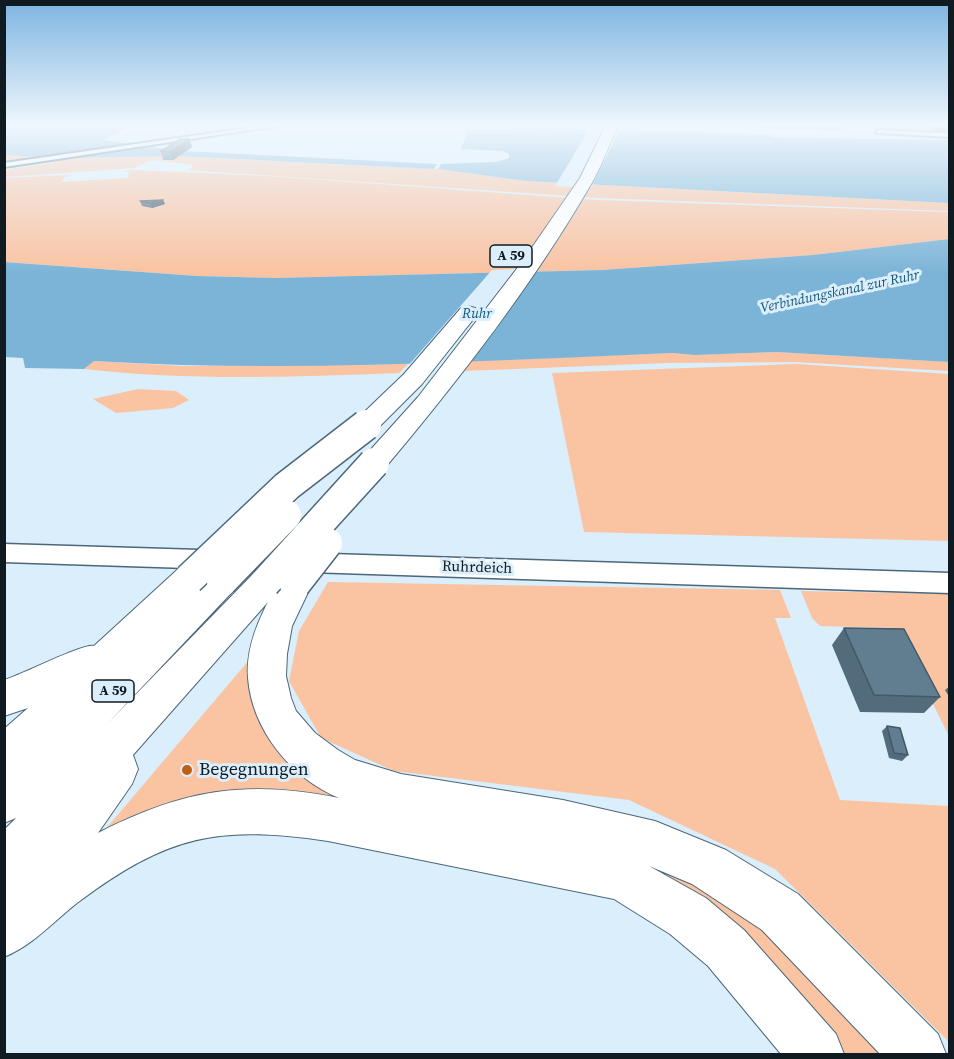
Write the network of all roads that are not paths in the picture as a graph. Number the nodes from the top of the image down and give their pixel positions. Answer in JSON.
{"nodes":[{"id":1,"x":569,"y":174,"type":"edge"},
{"id":2,"x":589,"y":174,"type":"edge"},
{"id":3,"x":533,"y":226,"type":"dead end"},
{"id":4,"x":478,"y":299,"type":"dead end"},
{"id":5,"x":4,"y":552,"type":"edge"},
{"id":6,"x":205,"y":580,"type":"junction"},
{"id":7,"x":950,"y":583,"type":"edge"},
{"id":8,"x":280,"y":584,"type":"junction"},
{"id":9,"x":125,"y":641,"type":"junction"},
{"id":10,"x":190,"y":666,"type":"junction"},
{"id":11,"x":4,"y":698,"type":"edge"},
{"id":12,"x":4,"y":758,"type":"edge"},
{"id":13,"x":4,"y":801,"type":"edge"},
{"id":14,"x":4,"y":865,"type":"edge"},
{"id":15,"x":4,"y":922,"type":"edge"},
{"id":16,"x":4,"y":932,"type":"edge"},
{"id":17,"x":816,"y":1054,"type":"edge"},
{"id":18,"x":918,"y":1054,"type":"edge"}],
"edges":[{"from":1,"to":3,"type":"highway","number":"A 59"},
{"from":2,"to":8,"type":"highway","number":"A 59","bridge":true},
{"from":4,"to":6,"type":"highway","number":"A 59","bridge":true},
{"from":5,"to":7,"type":"main road","name":"Ruhrdeich"},
{"from":6,"to":9,"type":"highway"},
{"from":6,"to":13,"type":"highway","number":"A 59"},
{"from":8,"to":10,"type":"highway","number":"A 59"},
{"from":8,"to":18,"type":"highway"},
{"from":9,"to":11,"type":"highway"},
{"from":9,"to":12,"type":"highway"},
{"from":10,"to":14,"type":"highway","number":"A 59"},
{"from":10,"to":15,"type":"highway"},
{"from":16,"to":17,"type":"highway"}]}
